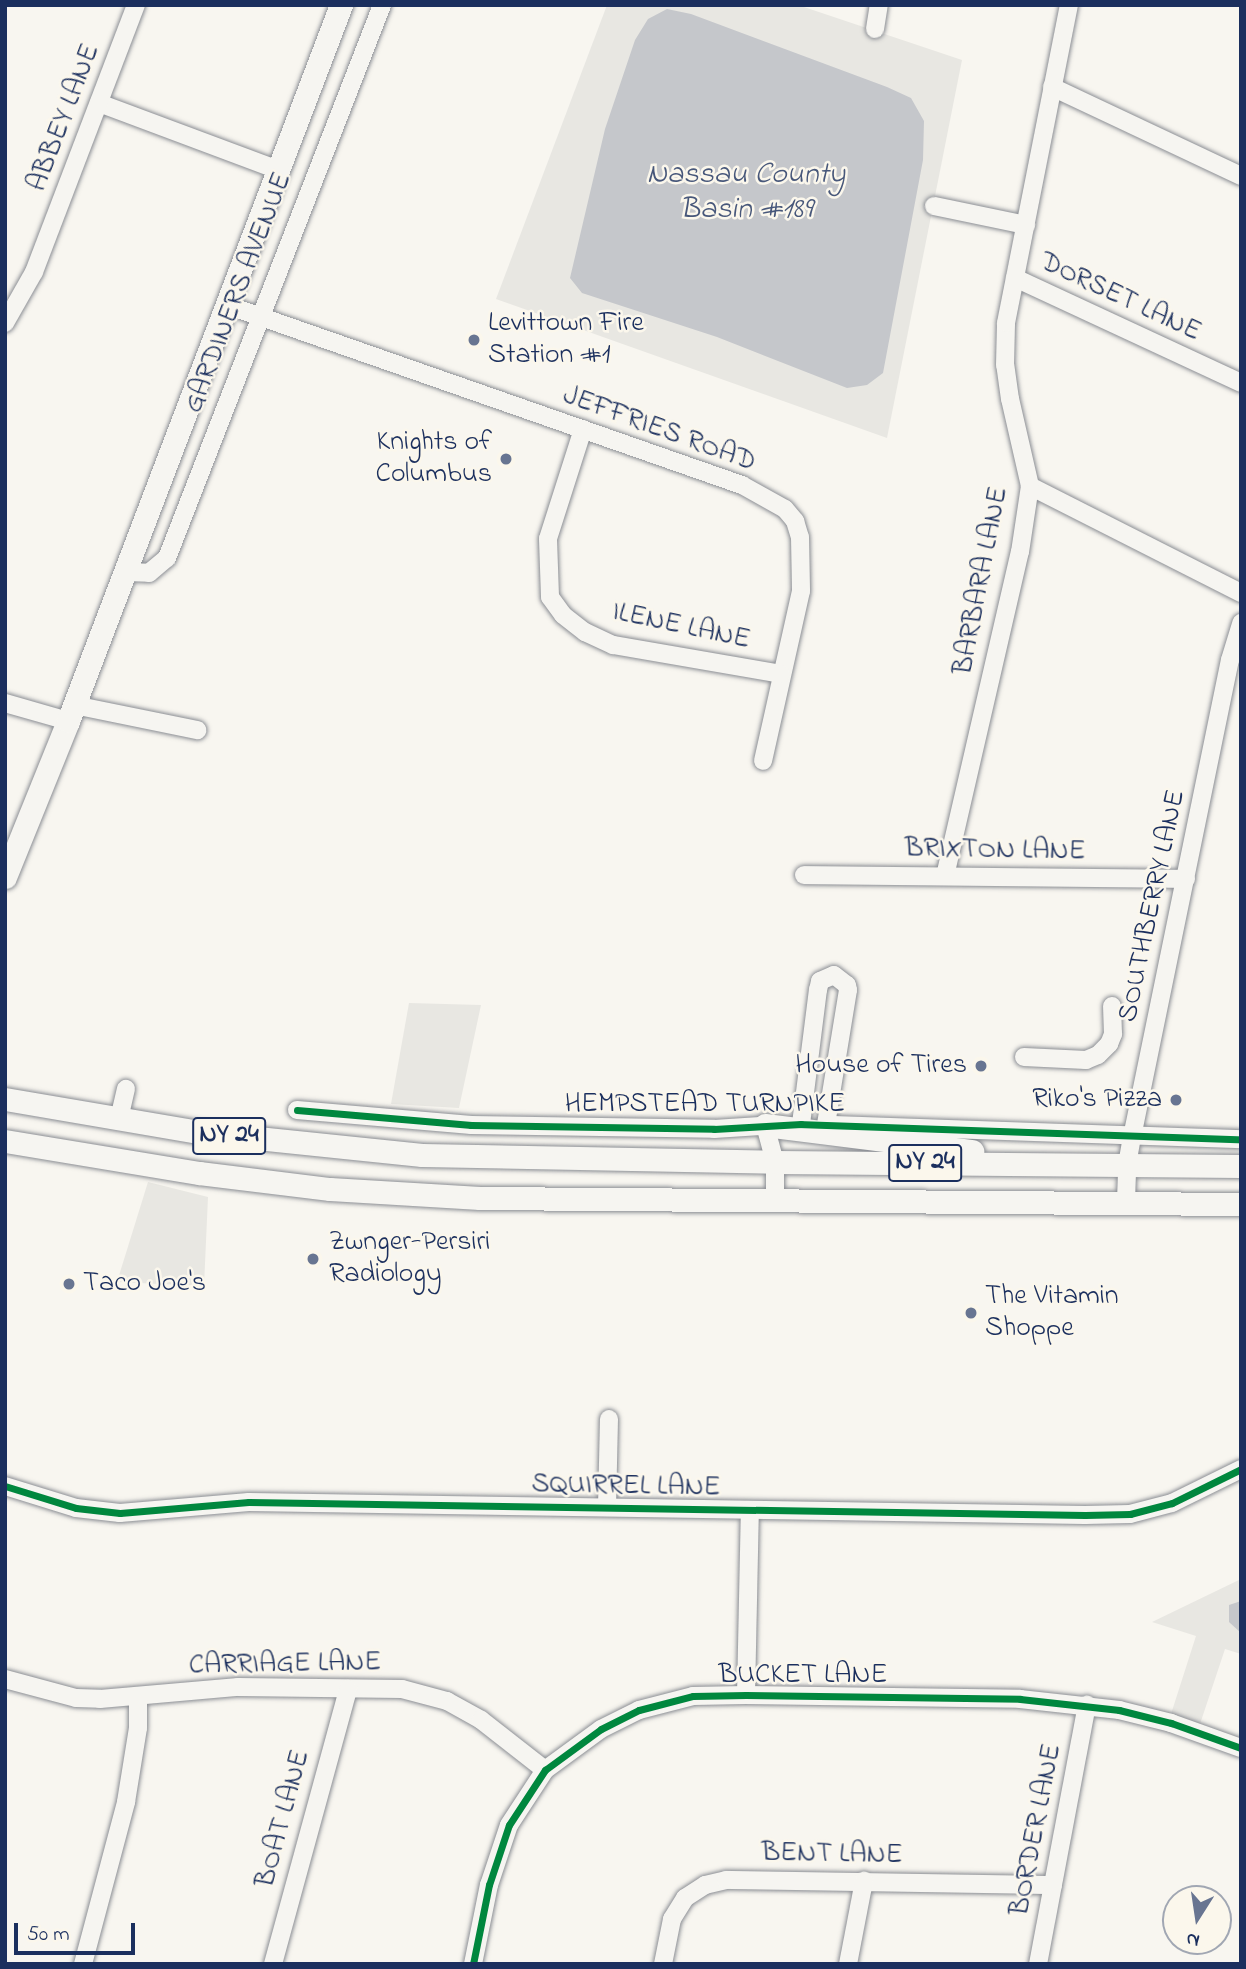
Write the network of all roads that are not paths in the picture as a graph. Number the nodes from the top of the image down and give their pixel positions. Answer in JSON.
{"nodes":[{"id":1,"x":136,"y":5,"type":"edge"},
{"id":2,"x":341,"y":5,"type":"edge"},
{"id":3,"x":382,"y":5,"type":"edge"},
{"id":4,"x":879,"y":5,"type":"edge"},
{"id":5,"x":1069,"y":5,"type":"edge"},
{"id":6,"x":874,"y":29,"type":"dead end"},
{"id":7,"x":1052,"y":87,"type":"junction"},
{"id":8,"x":99,"y":103,"type":"junction"},
{"id":9,"x":278,"y":170,"type":"junction"},
{"id":10,"x":1241,"y":176,"type":"edge"},
{"id":11,"x":934,"y":206,"type":"dead end"},
{"id":12,"x":1026,"y":225,"type":"junction"},
{"id":13,"x":1015,"y":278,"type":"junction"},
{"id":14,"x":227,"y":305,"type":"junction"},
{"id":15,"x":261,"y":317,"type":"junction"},
{"id":16,"x":5,"y":323,"type":"edge"},
{"id":17,"x":1241,"y":383,"type":"edge"},
{"id":18,"x":583,"y":429,"type":"junction"},
{"id":19,"x":1030,"y":486,"type":"junction"},
{"id":20,"x":125,"y":572,"type":"junction"},
{"id":21,"x":1241,"y":593,"type":"edge"},
{"id":22,"x":1241,"y":623,"type":"edge"},
{"id":23,"x":781,"y":674,"type":"junction"},
{"id":24,"x":5,"y":703,"type":"edge"},
{"id":25,"x":71,"y":713,"type":"junction"},
{"id":26,"x":197,"y":730,"type":"dead end"},
{"id":27,"x":763,"y":761,"type":"dead end"},
{"id":28,"x":8,"y":864,"type":"edge"},
{"id":29,"x":804,"y":875,"type":"dead end"},
{"id":30,"x":945,"y":876,"type":"junction"},
{"id":31,"x":1186,"y":879,"type":"junction"},
{"id":32,"x":1112,"y":1006,"type":"dead end"},
{"id":33,"x":1024,"y":1057,"type":"dead end"},
{"id":34,"x":126,"y":1088,"type":"dead end"},
{"id":35,"x":5,"y":1099,"type":"edge"},
{"id":36,"x":297,"y":1110,"type":"dead end"},
{"id":37,"x":119,"y":1119,"type":"junction"},
{"id":38,"x":801,"y":1124,"type":"junction"},
{"id":39,"x":765,"y":1125,"type":"junction"},
{"id":40,"x":826,"y":1125,"type":"junction"},
{"id":41,"x":714,"y":1129,"type":"junction"},
{"id":42,"x":1132,"y":1137,"type":"junction"},
{"id":43,"x":1241,"y":1139,"type":"edge"},
{"id":44,"x":5,"y":1141,"type":"edge"},
{"id":45,"x":775,"y":1162,"type":"junction"},
{"id":46,"x":1076,"y":1164,"type":"junction"},
{"id":47,"x":1127,"y":1165,"type":"junction"},
{"id":48,"x":1241,"y":1166,"type":"edge"},
{"id":49,"x":1126,"y":1201,"type":"junction"},
{"id":50,"x":775,"y":1202,"type":"junction"},
{"id":51,"x":1241,"y":1205,"type":"edge"},
{"id":52,"x":609,"y":1419,"type":"dead end"},
{"id":53,"x":1241,"y":1469,"type":"edge"},
{"id":54,"x":5,"y":1486,"type":"edge"},
{"id":55,"x":607,"y":1507,"type":"junction"},
{"id":56,"x":750,"y":1510,"type":"junction"},
{"id":57,"x":5,"y":1679,"type":"edge"},
{"id":58,"x":348,"y":1689,"type":"junction"},
{"id":59,"x":746,"y":1695,"type":"junction"},
{"id":60,"x":138,"y":1698,"type":"junction"},
{"id":61,"x":1087,"y":1705,"type":"junction"},
{"id":62,"x":1241,"y":1748,"type":"edge"},
{"id":63,"x":545,"y":1770,"type":"junction"},
{"id":64,"x":864,"y":1881,"type":"junction"},
{"id":65,"x":1053,"y":1885,"type":"junction"},
{"id":66,"x":83,"y":1964,"type":"edge"},
{"id":67,"x":273,"y":1964,"type":"edge"},
{"id":68,"x":473,"y":1964,"type":"edge"},
{"id":69,"x":663,"y":1964,"type":"edge"},
{"id":70,"x":848,"y":1964,"type":"edge"},
{"id":71,"x":1038,"y":1964,"type":"edge"}],
"edges":[{"from":1,"to":8,"type":"street","name":"ABBEY LANE"},
{"from":2,"to":9,"type":"main road","name":"GARDINERS AVENUE"},
{"from":3,"to":15,"type":"street","name":"GARDINERS AVENUE"},
{"from":4,"to":6,"type":"street"},
{"from":5,"to":7,"type":"street","name":"BARBARA LANE"},
{"from":7,"to":10,"type":"street"},
{"from":7,"to":12,"type":"street","name":"BARBARA LANE"},
{"from":8,"to":9,"type":"street"},
{"from":8,"to":16,"type":"street","name":"ABBEY LANE"},
{"from":9,"to":14,"type":"main road","name":"GARDINERS AVENUE"},
{"from":11,"to":12,"type":"street"},
{"from":12,"to":13,"type":"street","name":"BARBARA LANE"},
{"from":13,"to":17,"type":"street","name":"DORSET LANE"},
{"from":13,"to":19,"type":"street","name":"BARBARA LANE"},
{"from":14,"to":15,"type":"street","name":"JEFFRIES ROAD"},
{"from":14,"to":20,"type":"main road","name":"GARDINERS AVENUE"},
{"from":15,"to":18,"type":"street","name":"JEFFRIES ROAD"},
{"from":15,"to":20,"type":"street","name":"GARDINERS AVENUE"},
{"from":18,"to":23,"type":"street","name":"JEFFRIES ROAD"},
{"from":18,"to":23,"type":"street","name":"ILENE LANE"},
{"from":19,"to":21,"type":"street"},
{"from":19,"to":30,"type":"street","name":"BARBARA LANE"},
{"from":20,"to":25,"type":"main road","name":"GARDINERS AVENUE"},
{"from":22,"to":31,"type":"street","name":"SOUTHBERRY LANE"},
{"from":23,"to":27,"type":"street","name":"JEFFRIES ROAD"},
{"from":24,"to":25,"type":"street"},
{"from":25,"to":26,"type":"street"},
{"from":25,"to":28,"type":"main road","name":"GARDINERS AVENUE"},
{"from":29,"to":30,"type":"street","name":"BRIXTON LANE"},
{"from":30,"to":31,"type":"street","name":"BRIXTON LANE"},
{"from":31,"to":42,"type":"street","name":"SOUTHBERRY LANE"},
{"from":32,"to":33,"type":"street"},
{"from":34,"to":37,"type":"street"},
{"from":35,"to":37,"type":"main road","name":"HEMPSTEAD TURNPIKE","number":"NY 24"},
{"from":36,"to":41,"type":"street","name":"HEMPSTEAD TURNPIKE"},
{"from":37,"to":45,"type":"main road","name":"HEMPSTEAD TURNPIKE","number":"NY 24"},
{"from":38,"to":39,"type":"street","name":"HEMPSTEAD TURNPIKE"},
{"from":38,"to":40,"type":"street","name":"HEMPSTEAD TURNPIKE"},
{"from":38,"to":40,"type":"street"},
{"from":39,"to":41,"type":"street","name":"HEMPSTEAD TURNPIKE"},
{"from":39,"to":45,"type":"street"},
{"from":39,"to":46,"type":"main road"},
{"from":40,"to":42,"type":"street","name":"HEMPSTEAD TURNPIKE"},
{"from":41,"to":45,"type":"street"},
{"from":42,"to":43,"type":"street","name":"HEMPSTEAD TURNPIKE"},
{"from":42,"to":47,"type":"street","name":"SOUTHBERRY LANE"},
{"from":44,"to":50,"type":"main road","number":"NY 24"},
{"from":45,"to":46,"type":"main road","name":"HEMPSTEAD TURNPIKE","number":"NY 24"},
{"from":45,"to":50,"type":"street"},
{"from":46,"to":47,"type":"main road","name":"HEMPSTEAD TURNPIKE","number":"NY 24"},
{"from":47,"to":48,"type":"main road","name":"HEMPSTEAD TURNPIKE","number":"NY 24"},
{"from":47,"to":49,"type":"street","name":"SOUTHBERRY LANE"},
{"from":49,"to":50,"type":"main road","number":"NY 24"},
{"from":49,"to":51,"type":"main road","number":"NY 24"},
{"from":52,"to":55,"type":"street"},
{"from":53,"to":56,"type":"street","name":"SQUIRREL LANE"},
{"from":54,"to":55,"type":"street","name":"SQUIRREL LANE"},
{"from":55,"to":56,"type":"street","name":"SQUIRREL LANE"},
{"from":56,"to":59,"type":"street"},
{"from":57,"to":60,"type":"street","name":"CARRIAGE LANE"},
{"from":58,"to":60,"type":"street","name":"CARRIAGE LANE"},
{"from":58,"to":63,"type":"street","name":"CARRIAGE LANE"},
{"from":58,"to":67,"type":"street","name":"BOAT LANE"},
{"from":59,"to":61,"type":"street","name":"BUCKET LANE"},
{"from":59,"to":63,"type":"street","name":"BUCKET LANE"},
{"from":60,"to":66,"type":"street"},
{"from":61,"to":62,"type":"street","name":"BUCKET LANE"},
{"from":61,"to":65,"type":"street","name":"BORDER LANE"},
{"from":63,"to":68,"type":"street","name":"BUCKET LANE"},
{"from":64,"to":65,"type":"street","name":"BENT LANE"},
{"from":64,"to":69,"type":"street","name":"BENT LANE"},
{"from":64,"to":70,"type":"street"},
{"from":65,"to":71,"type":"street","name":"BORDER LANE"}]}
